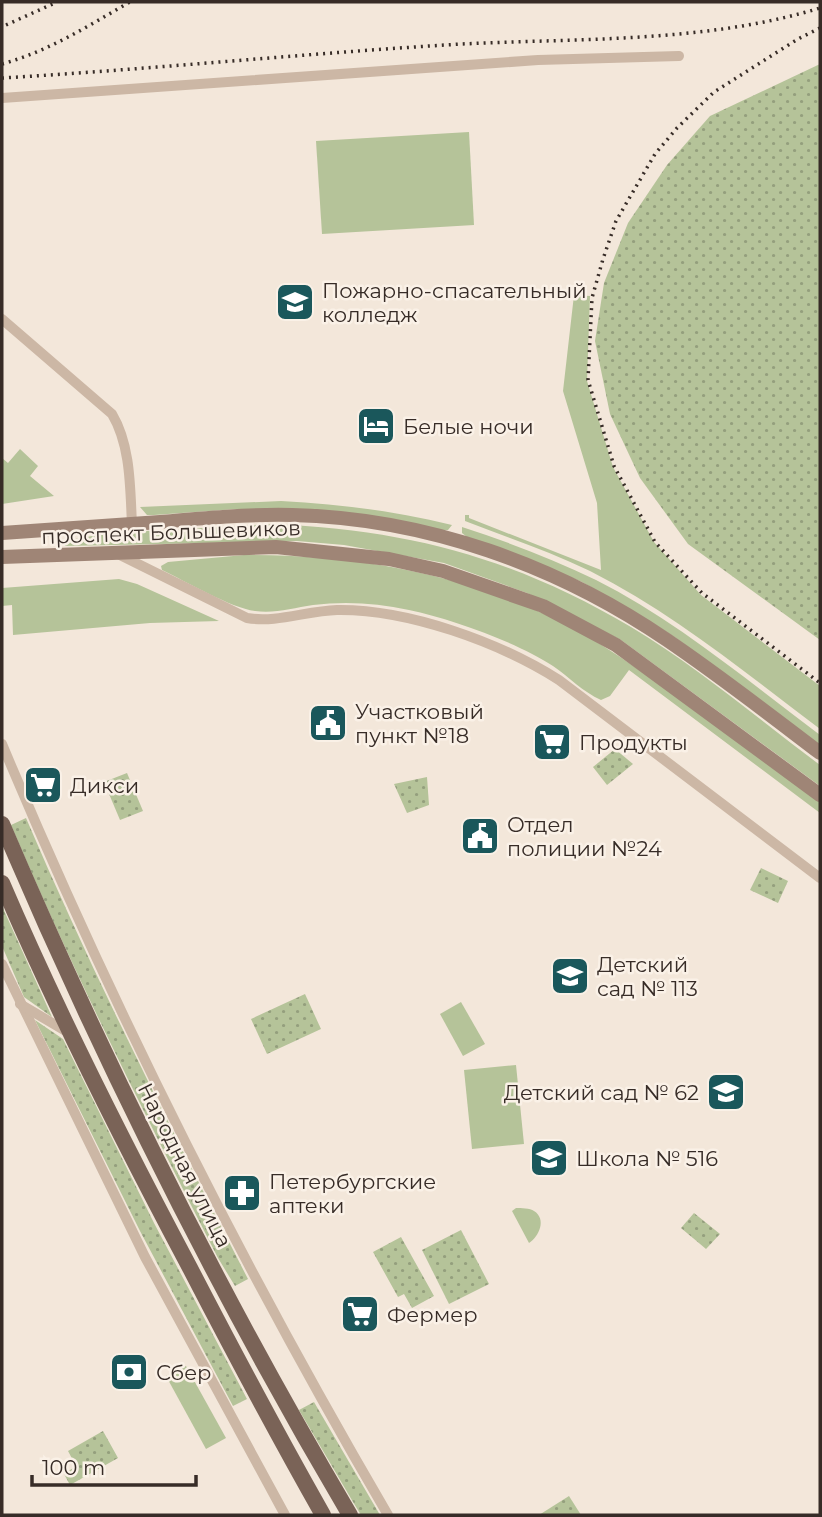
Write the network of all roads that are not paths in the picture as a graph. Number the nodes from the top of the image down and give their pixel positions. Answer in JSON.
{"nodes":[{"id":1,"x":679,"y":56,"type":"dead end"},
{"id":2,"x":2,"y":98,"type":"edge"},
{"id":3,"x":2,"y":320,"type":"edge"},
{"id":4,"x":132,"y":524,"type":"junction"},
{"id":5,"x":2,"y":533,"type":"edge"},
{"id":6,"x":113,"y":552,"type":"junction"},
{"id":7,"x":2,"y":557,"type":"edge"},
{"id":8,"x":2,"y":744,"type":"edge"},
{"id":9,"x":820,"y":754,"type":"edge"},
{"id":10,"x":820,"y":795,"type":"edge"},
{"id":11,"x":2,"y":824,"type":"edge"},
{"id":12,"x":820,"y":878,"type":"edge"},
{"id":13,"x":2,"y":883,"type":"edge"},
{"id":14,"x":2,"y":964,"type":"edge"},
{"id":15,"x":20,"y":1004,"type":"junction"},
{"id":16,"x":71,"y":1034,"type":"junction"},
{"id":17,"x":285,"y":1515,"type":"edge"},
{"id":18,"x":324,"y":1515,"type":"edge"},
{"id":19,"x":350,"y":1515,"type":"edge"},
{"id":20,"x":388,"y":1515,"type":"edge"}],
"edges":[{"from":1,"to":2,"type":"street"},
{"from":3,"to":4,"type":"street"},
{"from":4,"to":5,"type":"main road","name":"проспект Большевиков"},
{"from":4,"to":9,"type":"main road","name":"проспект Большевиков"},
{"from":6,"to":7,"type":"main road","name":"проспект Большевиков"},
{"from":6,"to":10,"type":"main road","name":"проспект Большевиков"},
{"from":6,"to":12,"type":"street"},
{"from":8,"to":20,"type":"street"},
{"from":11,"to":19,"type":"main road","name":"Народная улица"},
{"from":13,"to":16,"type":"main road","name":"Народная улица"},
{"from":14,"to":15,"type":"street"},
{"from":15,"to":16,"type":"street"},
{"from":15,"to":17,"type":"street"},
{"from":16,"to":18,"type":"main road","name":"Народная улица"}]}
